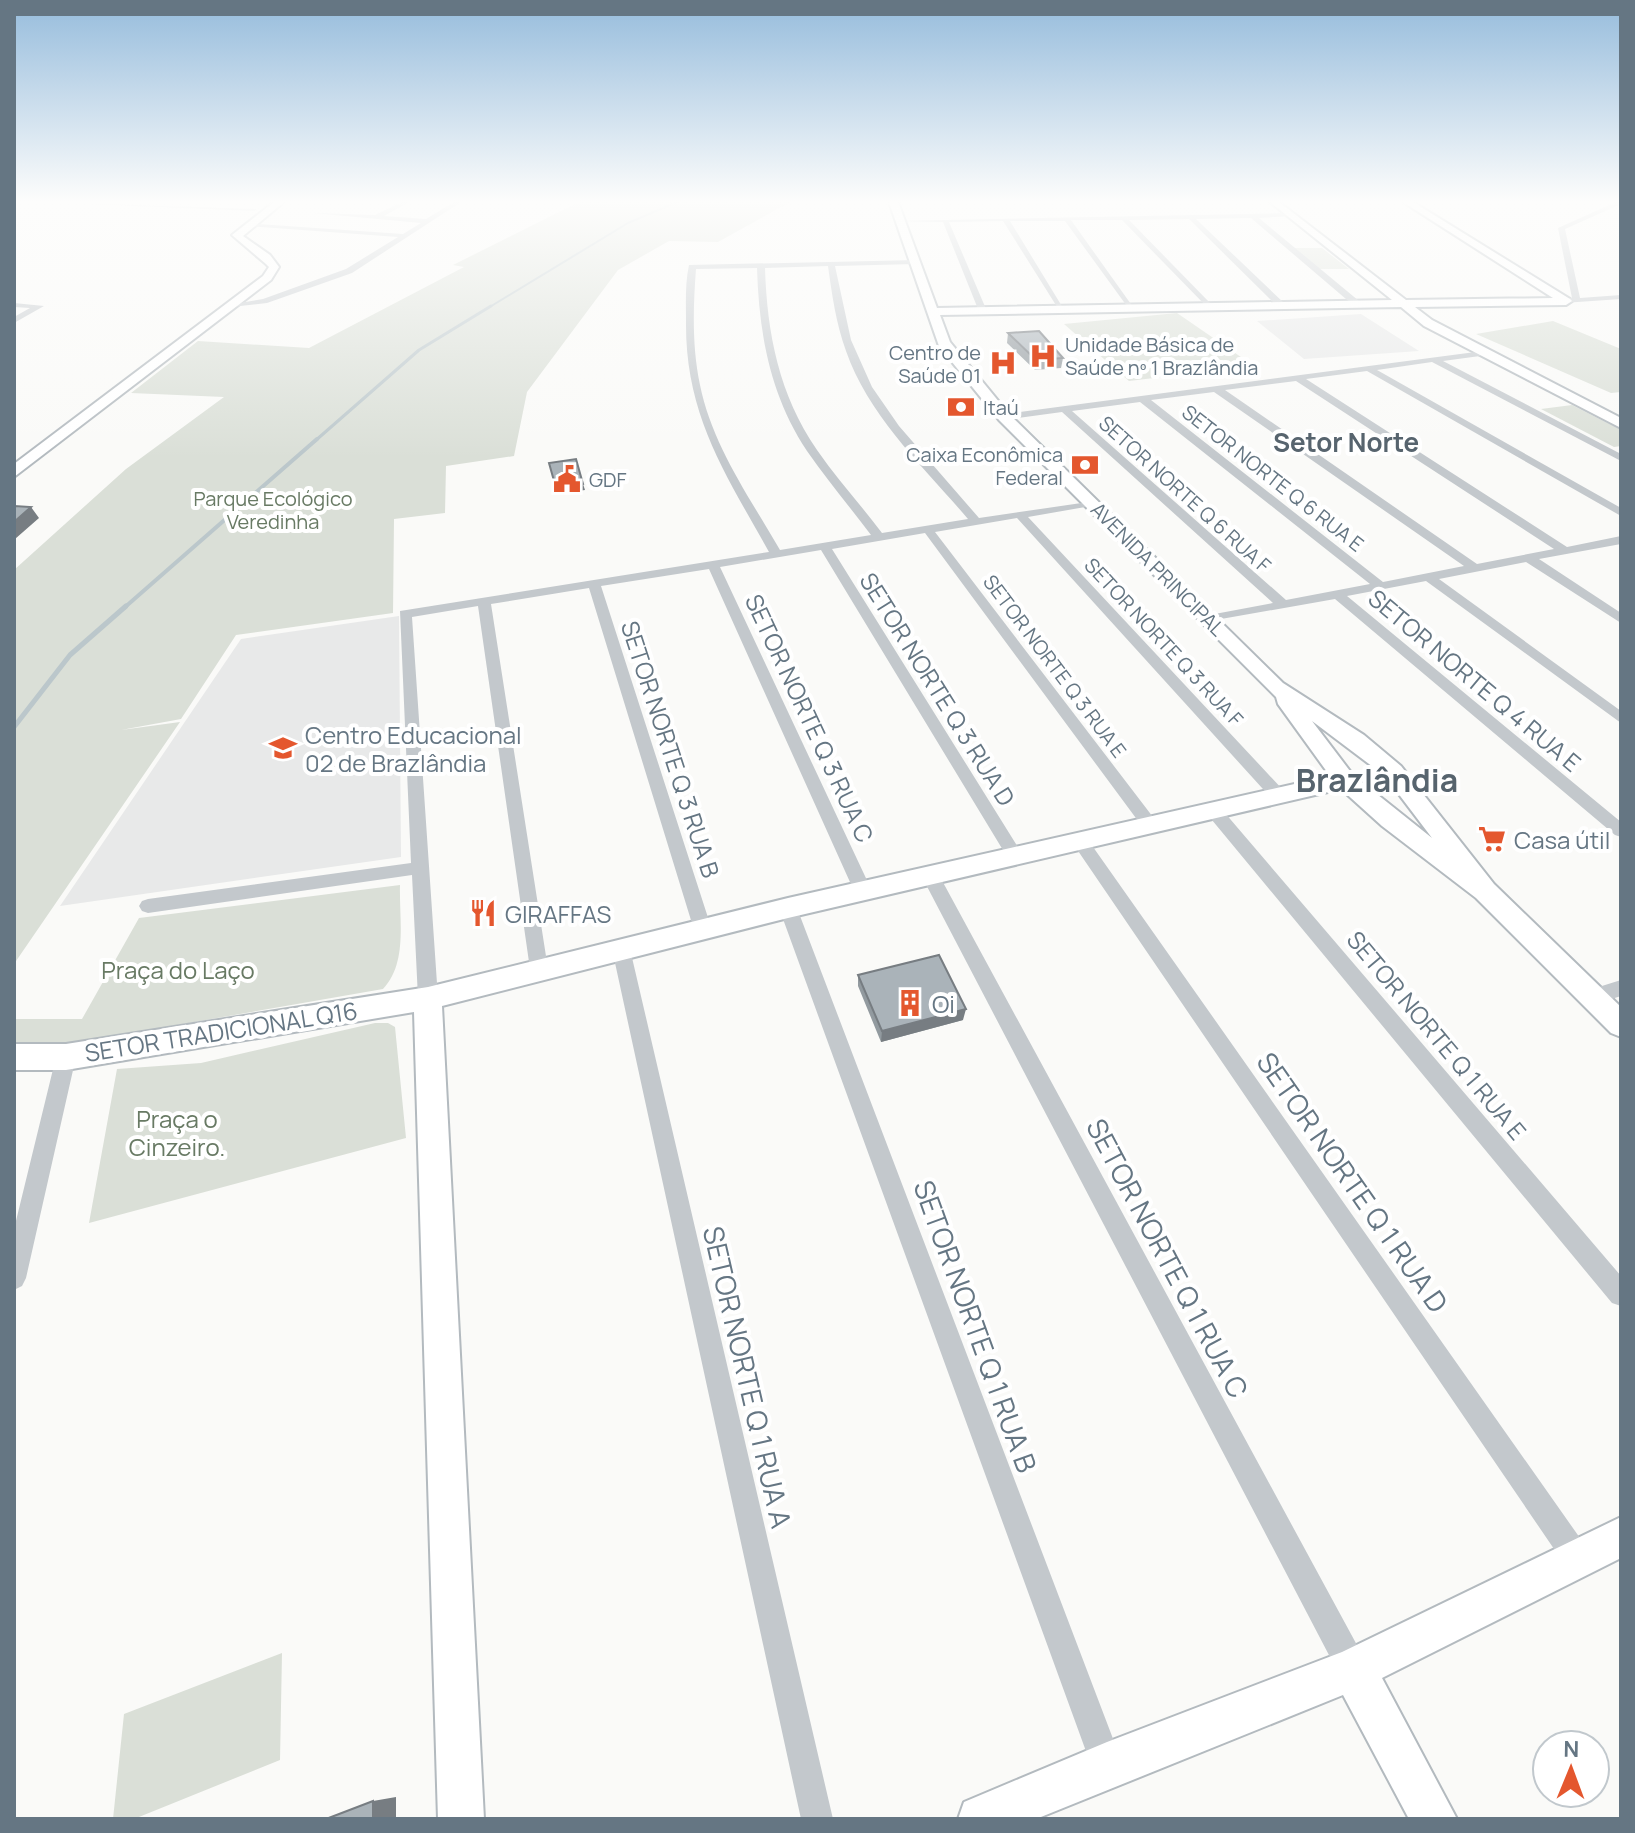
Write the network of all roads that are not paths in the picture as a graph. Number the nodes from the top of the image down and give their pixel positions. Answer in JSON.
{"nodes":[{"id":1,"x":242,"y":288,"type":"edge"},
{"id":2,"x":254,"y":288,"type":"edge"},
{"id":3,"x":302,"y":288,"type":"edge"},
{"id":4,"x":691,"y":288,"type":"edge"},
{"id":5,"x":761,"y":288,"type":"edge"},
{"id":6,"x":835,"y":288,"type":"edge"},
{"id":7,"x":923,"y":288,"type":"edge"},
{"id":8,"x":973,"y":288,"type":"edge"},
{"id":9,"x":1047,"y":288,"type":"edge"},
{"id":10,"x":1115,"y":288,"type":"edge"},
{"id":11,"x":1190,"y":288,"type":"edge"},
{"id":12,"x":1263,"y":288,"type":"edge"},
{"id":13,"x":1338,"y":288,"type":"edge"},
{"id":14,"x":1383,"y":288,"type":"edge"},
{"id":15,"x":1544,"y":288,"type":"edge"},
{"id":16,"x":1573,"y":288,"type":"edge"},
{"id":17,"x":1621,"y":297,"type":"edge"},
{"id":18,"x":1566,"y":301,"type":"junction"},
{"id":19,"x":1356,"y":303,"type":"junction"},
{"id":20,"x":1403,"y":303,"type":"junction"},
{"id":21,"x":14,"y":305,"type":"edge"},
{"id":22,"x":231,"y":305,"type":"junction"},
{"id":23,"x":1281,"y":305,"type":"junction"},
{"id":24,"x":1208,"y":306,"type":"junction"},
{"id":25,"x":1129,"y":307,"type":"junction"},
{"id":26,"x":1059,"y":308,"type":"junction"},
{"id":27,"x":982,"y":309,"type":"junction"},
{"id":28,"x":931,"y":312,"type":"junction"},
{"id":29,"x":14,"y":320,"type":"edge"},
{"id":30,"x":1480,"y":353,"type":"junction"},
{"id":31,"x":1433,"y":359,"type":"junction"},
{"id":32,"x":1368,"y":368,"type":"junction"},
{"id":33,"x":1298,"y":378,"type":"junction"},
{"id":34,"x":1217,"y":389,"type":"junction"},
{"id":35,"x":107,"y":392,"type":"junction"},
{"id":36,"x":1143,"y":399,"type":"junction"},
{"id":37,"x":1064,"y":409,"type":"junction"},
{"id":38,"x":1004,"y":417,"type":"junction"},
{"id":39,"x":1621,"y":424,"type":"edge"},
{"id":40,"x":14,"y":458,"type":"edge"},
{"id":41,"x":1621,"y":458,"type":"edge"},
{"id":42,"x":14,"y":472,"type":"edge"},
{"id":43,"x":1091,"y":503,"type":"junction"},
{"id":44,"x":1621,"y":513,"type":"edge"},
{"id":45,"x":1020,"y":515,"type":"junction"},
{"id":46,"x":977,"y":522,"type":"junction"},
{"id":47,"x":928,"y":530,"type":"junction"},
{"id":48,"x":879,"y":538,"type":"junction"},
{"id":49,"x":1618,"y":543,"type":"edge"},
{"id":50,"x":824,"y":546,"type":"junction"},
{"id":51,"x":1565,"y":551,"type":"junction"},
{"id":52,"x":776,"y":554,"type":"junction"},
{"id":53,"x":1529,"y":558,"type":"junction"},
{"id":54,"x":713,"y":564,"type":"junction"},
{"id":55,"x":1475,"y":568,"type":"junction"},
{"id":56,"x":1429,"y":577,"type":"junction"},
{"id":57,"x":594,"y":583,"type":"junction"},
{"id":58,"x":1380,"y":586,"type":"junction"},
{"id":59,"x":1338,"y":595,"type":"junction"},
{"id":60,"x":484,"y":601,"type":"junction"},
{"id":61,"x":1283,"y":605,"type":"junction"},
{"id":62,"x":1209,"y":619,"type":"junction"},
{"id":63,"x":1621,"y":619,"type":"edge"},
{"id":64,"x":1276,"y":687,"type":"junction"},
{"id":65,"x":1621,"y":718,"type":"edge"},
{"id":66,"x":1356,"y":740,"type":"junction"},
{"id":67,"x":1321,"y":751,"type":"junction"},
{"id":68,"x":1345,"y":780,"type":"junction"},
{"id":69,"x":1278,"y":795,"type":"junction"},
{"id":70,"x":1213,"y":810,"type":"junction"},
{"id":71,"x":1425,"y":810,"type":"junction"},
{"id":72,"x":1390,"y":820,"type":"junction"},
{"id":73,"x":1150,"y":825,"type":"junction"},
{"id":74,"x":1621,"y":831,"type":"edge"},
{"id":75,"x":1080,"y":841,"type":"junction"},
{"id":76,"x":1015,"y":856,"type":"junction"},
{"id":77,"x":420,"y":868,"type":"junction"},
{"id":78,"x":930,"y":875,"type":"junction"},
{"id":79,"x":863,"y":891,"type":"junction"},
{"id":80,"x":1485,"y":891,"type":"junction"},
{"id":81,"x":148,"y":906,"type":"dead end"},
{"id":82,"x":788,"y":908,"type":"junction"},
{"id":83,"x":703,"y":930,"type":"junction"},
{"id":84,"x":621,"y":949,"type":"junction"},
{"id":85,"x":539,"y":969,"type":"junction"},
{"id":86,"x":1621,"y":988,"type":"edge"},
{"id":87,"x":1593,"y":997,"type":"junction"},
{"id":88,"x":428,"y":998,"type":"junction"},
{"id":89,"x":1621,"y":1025,"type":"edge"},
{"id":90,"x":14,"y":1057,"type":"edge"},
{"id":91,"x":66,"y":1057,"type":"junction"},
{"id":92,"x":14,"y":1278,"type":"edge"},
{"id":93,"x":1621,"y":1294,"type":"edge"},
{"id":94,"x":1621,"y":1537,"type":"edge"},
{"id":95,"x":1577,"y":1558,"type":"junction"},
{"id":96,"x":1353,"y":1669,"type":"junction"},
{"id":97,"x":1107,"y":1765,"type":"junction"},
{"id":98,"x":461,"y":1819,"type":"edge"},
{"id":99,"x":817,"y":1819,"type":"edge"},
{"id":100,"x":981,"y":1819,"type":"edge"},
{"id":101,"x":1434,"y":1819,"type":"edge"}],
"edges":[{"from":1,"to":35,"type":"street"},
{"from":2,"to":22,"type":"street"},
{"from":3,"to":22,"type":"street"},
{"from":4,"to":52,"type":"street"},
{"from":5,"to":48,"type":"street"},
{"from":6,"to":46,"type":"street"},
{"from":7,"to":28,"type":"street","name":"AVENIDA PRINCIPAL"},
{"from":8,"to":27,"type":"street"},
{"from":9,"to":26,"type":"street"},
{"from":10,"to":25,"type":"street"},
{"from":11,"to":24,"type":"street"},
{"from":12,"to":23,"type":"street"},
{"from":13,"to":19,"type":"street"},
{"from":14,"to":20,"type":"street"},
{"from":15,"to":18,"type":"street"},
{"from":16,"to":18,"type":"street"},
{"from":17,"to":18,"type":"street"},
{"from":18,"to":20,"type":"street"},
{"from":19,"to":20,"type":"street"},
{"from":19,"to":23,"type":"street"},
{"from":20,"to":30,"type":"street"},
{"from":21,"to":29,"type":"street"},
{"from":22,"to":35,"type":"street"},
{"from":23,"to":24,"type":"street"},
{"from":24,"to":25,"type":"street"},
{"from":25,"to":26,"type":"street"},
{"from":26,"to":27,"type":"street"},
{"from":27,"to":28,"type":"street"},
{"from":28,"to":38,"type":"street","name":"AVENIDA PRINCIPAL"},
{"from":30,"to":31,"type":"street"},
{"from":30,"to":39,"type":"street"},
{"from":31,"to":32,"type":"street"},
{"from":31,"to":41,"type":"street"},
{"from":32,"to":33,"type":"street"},
{"from":32,"to":44,"type":"street"},
{"from":33,"to":34,"type":"street"},
{"from":33,"to":51,"type":"street"},
{"from":34,"to":36,"type":"street"},
{"from":34,"to":55,"type":"street"},
{"from":35,"to":40,"type":"street"},
{"from":35,"to":42,"type":"street"},
{"from":36,"to":37,"type":"street"},
{"from":36,"to":58,"type":"street","name":"SETOR NORTE Q 6 RUA E"},
{"from":37,"to":38,"type":"street"},
{"from":37,"to":61,"type":"street","name":"SETOR NORTE Q 6 RUA F"},
{"from":38,"to":43,"type":"street","name":"AVENIDA PRINCIPAL"},
{"from":43,"to":45,"type":"street"},
{"from":43,"to":62,"type":"street","name":"AVENIDA PRINCIPAL"},
{"from":45,"to":46,"type":"street"},
{"from":45,"to":69,"type":"street","name":"SETOR NORTE Q 3 RUA F"},
{"from":46,"to":47,"type":"street"},
{"from":47,"to":48,"type":"street"},
{"from":47,"to":73,"type":"street","name":"SETOR NORTE Q 3 RUA E"},
{"from":48,"to":50,"type":"street"},
{"from":49,"to":51,"type":"street"},
{"from":50,"to":52,"type":"street"},
{"from":50,"to":76,"type":"street","name":"SETOR NORTE Q 3 RUA D"},
{"from":51,"to":53,"type":"street"},
{"from":52,"to":54,"type":"street"},
{"from":53,"to":55,"type":"street"},
{"from":53,"to":63,"type":"street"},
{"from":54,"to":57,"type":"street"},
{"from":54,"to":79,"type":"street","name":"SETOR NORTE Q 3 RUA C"},
{"from":55,"to":56,"type":"street"},
{"from":56,"to":58,"type":"street"},
{"from":56,"to":65,"type":"street"},
{"from":57,"to":60,"type":"street"},
{"from":57,"to":83,"type":"street","name":"SETOR NORTE Q 3 RUA B"},
{"from":58,"to":59,"type":"street"},
{"from":59,"to":61,"type":"street"},
{"from":59,"to":74,"type":"street","name":"SETOR NORTE Q 4 RUA E"},
{"from":60,"to":77,"type":"street"},
{"from":60,"to":85,"type":"street"},
{"from":61,"to":62,"type":"street"},
{"from":62,"to":64,"type":"street","name":"AVENIDA PRINCIPAL"},
{"from":64,"to":66,"type":"street","name":"AVENIDA PRINCIPAL"},
{"from":64,"to":67,"type":"street"},
{"from":66,"to":67,"type":"street"},
{"from":66,"to":71,"type":"street","name":"AVENIDA PRINCIPAL"},
{"from":67,"to":68,"type":"street"},
{"from":68,"to":69,"type":"street","name":"SETOR TRADICIONAL Q16"},
{"from":68,"to":72,"type":"street"},
{"from":69,"to":70,"type":"street","name":"SETOR TRADICIONAL Q16"},
{"from":70,"to":73,"type":"street","name":"SETOR TRADICIONAL Q16"},
{"from":70,"to":93,"type":"street","name":"SETOR NORTE Q 1 RUA E"},
{"from":71,"to":72,"type":"street"},
{"from":71,"to":80,"type":"street","name":"AVENIDA PRINCIPAL"},
{"from":72,"to":80,"type":"street"},
{"from":73,"to":75,"type":"street","name":"SETOR TRADICIONAL Q16"},
{"from":75,"to":76,"type":"street","name":"SETOR TRADICIONAL Q16"},
{"from":75,"to":95,"type":"street","name":"SETOR NORTE Q 1 RUA D"},
{"from":76,"to":78,"type":"street","name":"SETOR TRADICIONAL Q16"},
{"from":77,"to":81,"type":"street"},
{"from":77,"to":88,"type":"street"},
{"from":78,"to":79,"type":"street","name":"SETOR TRADICIONAL Q16"},
{"from":78,"to":96,"type":"street","name":"SETOR NORTE Q 1 RUA C"},
{"from":79,"to":82,"type":"street","name":"SETOR TRADICIONAL Q16"},
{"from":80,"to":87,"type":"street"},
{"from":82,"to":83,"type":"street","name":"SETOR TRADICIONAL Q16"},
{"from":82,"to":97,"type":"street","name":"SETOR NORTE Q 1 RUA B"},
{"from":83,"to":84,"type":"street","name":"SETOR TRADICIONAL Q16"},
{"from":84,"to":85,"type":"street","name":"SETOR TRADICIONAL Q16"},
{"from":84,"to":99,"type":"street","name":"SETOR NORTE Q 1 RUA A"},
{"from":85,"to":88,"type":"street","name":"SETOR TRADICIONAL Q16"},
{"from":86,"to":87,"type":"street"},
{"from":87,"to":89,"type":"street"},
{"from":88,"to":91,"type":"street","name":"SETOR TRADICIONAL Q16"},
{"from":88,"to":98,"type":"street"},
{"from":90,"to":91,"type":"street","name":"SETOR TRADICIONAL Q16"},
{"from":91,"to":92,"type":"street"},
{"from":94,"to":95,"type":"street"},
{"from":95,"to":96,"type":"street"},
{"from":96,"to":97,"type":"street"},
{"from":96,"to":101,"type":"street"},
{"from":97,"to":100,"type":"street"}]}
